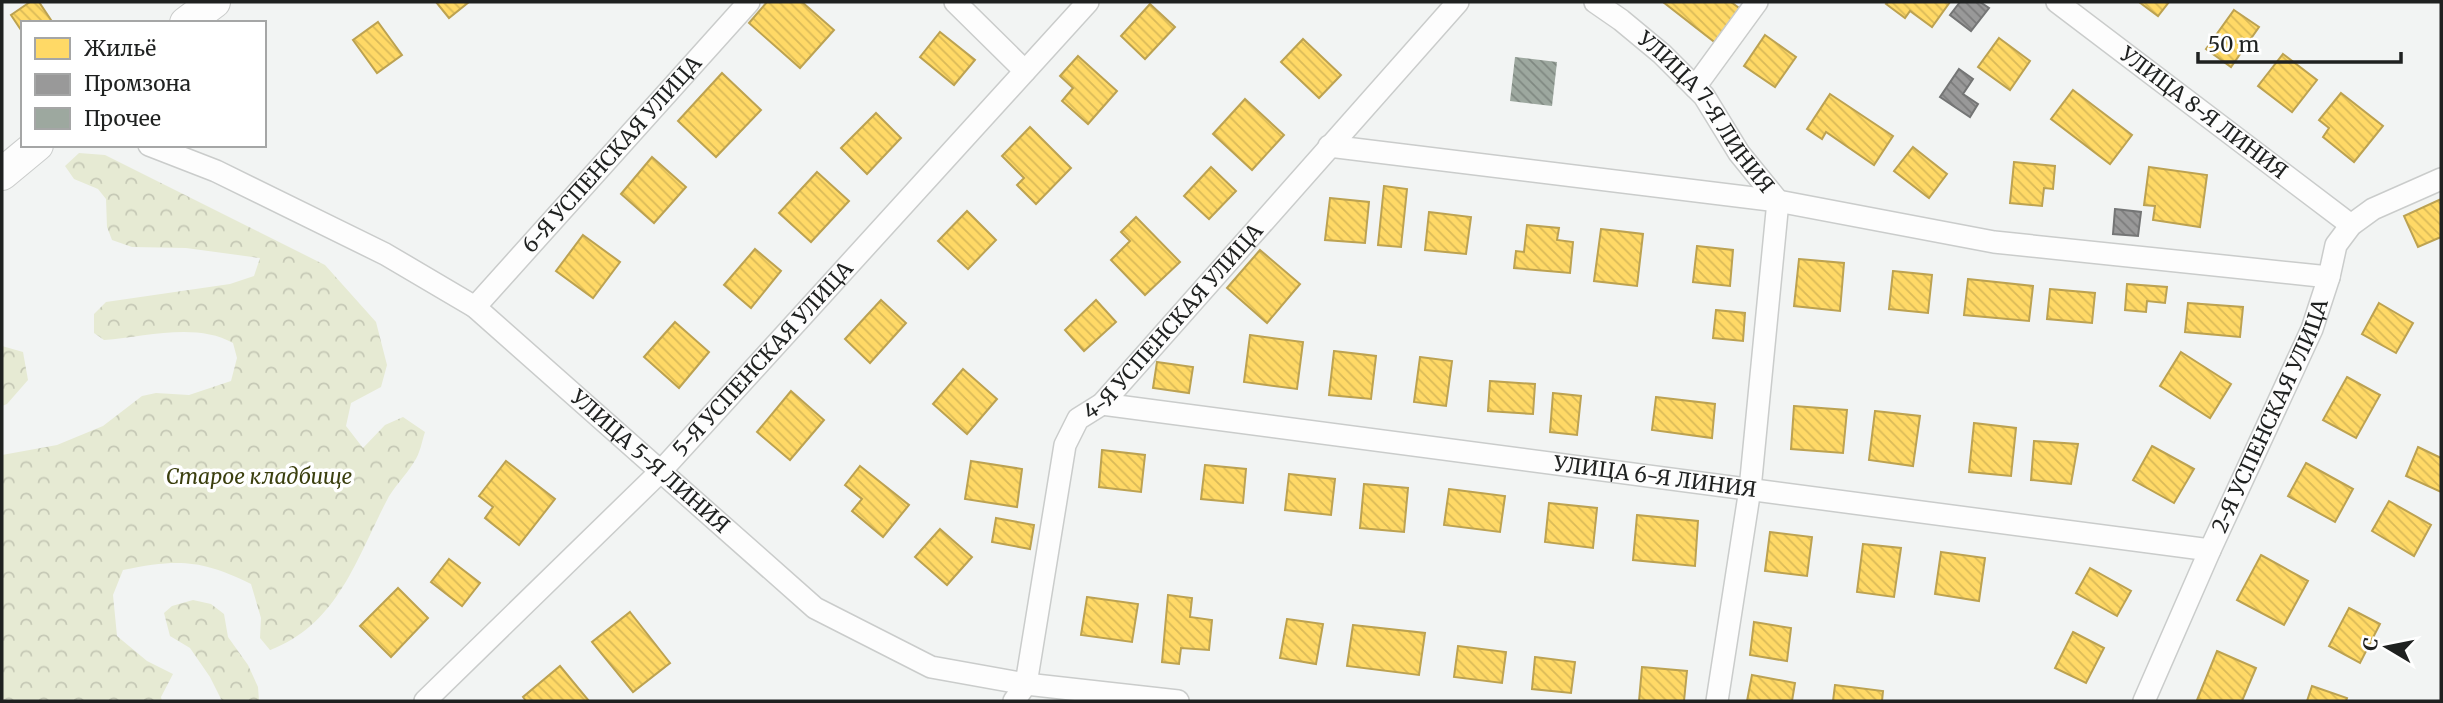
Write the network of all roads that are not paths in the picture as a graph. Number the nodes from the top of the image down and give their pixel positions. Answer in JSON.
{"nodes":[{"id":1,"x":214,"y":2,"type":"edge"},
{"id":2,"x":749,"y":2,"type":"edge"},
{"id":3,"x":955,"y":2,"type":"edge"},
{"id":4,"x":1088,"y":2,"type":"edge"},
{"id":5,"x":1458,"y":2,"type":"edge"},
{"id":6,"x":1595,"y":2,"type":"edge"},
{"id":7,"x":1757,"y":2,"type":"edge"},
{"id":8,"x":2057,"y":2,"type":"edge"},
{"id":9,"x":189,"y":21,"type":"edge"},
{"id":10,"x":1025,"y":71,"type":"junction"},
{"id":11,"x":1695,"y":87,"type":"junction"},
{"id":12,"x":1329,"y":146,"type":"junction"},
{"id":13,"x":35,"y":147,"type":"edge"},
{"id":14,"x":154,"y":147,"type":"edge"},
{"id":15,"x":2,"y":174,"type":"edge"},
{"id":16,"x":2441,"y":179,"type":"edge"},
{"id":17,"x":1778,"y":201,"type":"junction"},
{"id":18,"x":2351,"y":225,"type":"junction"},
{"id":19,"x":2329,"y":277,"type":"junction"},
{"id":20,"x":475,"y":306,"type":"junction"},
{"id":21,"x":1102,"y":404,"type":"junction"},
{"id":22,"x":661,"y":471,"type":"junction"},
{"id":23,"x":1750,"y":489,"type":"junction"},
{"id":24,"x":2210,"y":550,"type":"junction"},
{"id":25,"x":1020,"y":693,"type":"edge"},
{"id":26,"x":425,"y":701,"type":"edge"},
{"id":27,"x":1178,"y":701,"type":"edge"},
{"id":28,"x":1717,"y":701,"type":"edge"},
{"id":29,"x":2144,"y":701,"type":"edge"}],
"edges":[{"from":1,"to":9,"type":"street"},
{"from":2,"to":20,"type":"street","name":"6-Я УСПЕНСКАЯ УЛИЦА"},
{"from":3,"to":10,"type":"street"},
{"from":4,"to":10,"type":"street","name":"5-Я УСПЕНСКАЯ УЛИЦА"},
{"from":5,"to":12,"type":"street","name":"4-Я УСПЕНСКАЯ УЛИЦА"},
{"from":6,"to":11,"type":"street","name":"УЛИЦА 7-Я ЛИНИЯ"},
{"from":7,"to":11,"type":"street"},
{"from":8,"to":18,"type":"street","name":"УЛИЦА 8-Я ЛИНИЯ"},
{"from":10,"to":22,"type":"street","name":"5-Я УСПЕНСКАЯ УЛИЦА"},
{"from":11,"to":17,"type":"street","name":"УЛИЦА 7-Я ЛИНИЯ"},
{"from":12,"to":17,"type":"street"},
{"from":12,"to":21,"type":"street","name":"4-Я УСПЕНСКАЯ УЛИЦА"},
{"from":13,"to":15,"type":"street"},
{"from":14,"to":20,"type":"street","name":"УЛИЦА 5-Я ЛИНИЯ"},
{"from":16,"to":18,"type":"street","name":"2-Я УСПЕНСКАЯ УЛИЦА"},
{"from":17,"to":19,"type":"street"},
{"from":17,"to":23,"type":"street"},
{"from":18,"to":19,"type":"street","name":"2-Я УСПЕНСКАЯ УЛИЦА"},
{"from":19,"to":24,"type":"street","name":"2-Я УСПЕНСКАЯ УЛИЦА"},
{"from":20,"to":22,"type":"street","name":"УЛИЦА 5-Я ЛИНИЯ"},
{"from":21,"to":23,"type":"street","name":"УЛИЦА 6-Я ЛИНИЯ"},
{"from":21,"to":25,"type":"street","name":"4-Я УСПЕНСКАЯ УЛИЦА"},
{"from":22,"to":25,"type":"street","name":"УЛИЦА 5-Я ЛИНИЯ"},
{"from":22,"to":26,"type":"street","name":"5-Я УСПЕНСКАЯ УЛИЦА"},
{"from":23,"to":24,"type":"street","name":"УЛИЦА 6-Я ЛИНИЯ"},
{"from":23,"to":28,"type":"street"},
{"from":24,"to":29,"type":"street","name":"2-Я УСПЕНСКАЯ УЛИЦА"},
{"from":25,"to":27,"type":"street","name":"УЛИЦА 5-Я ЛИНИЯ"}]}
